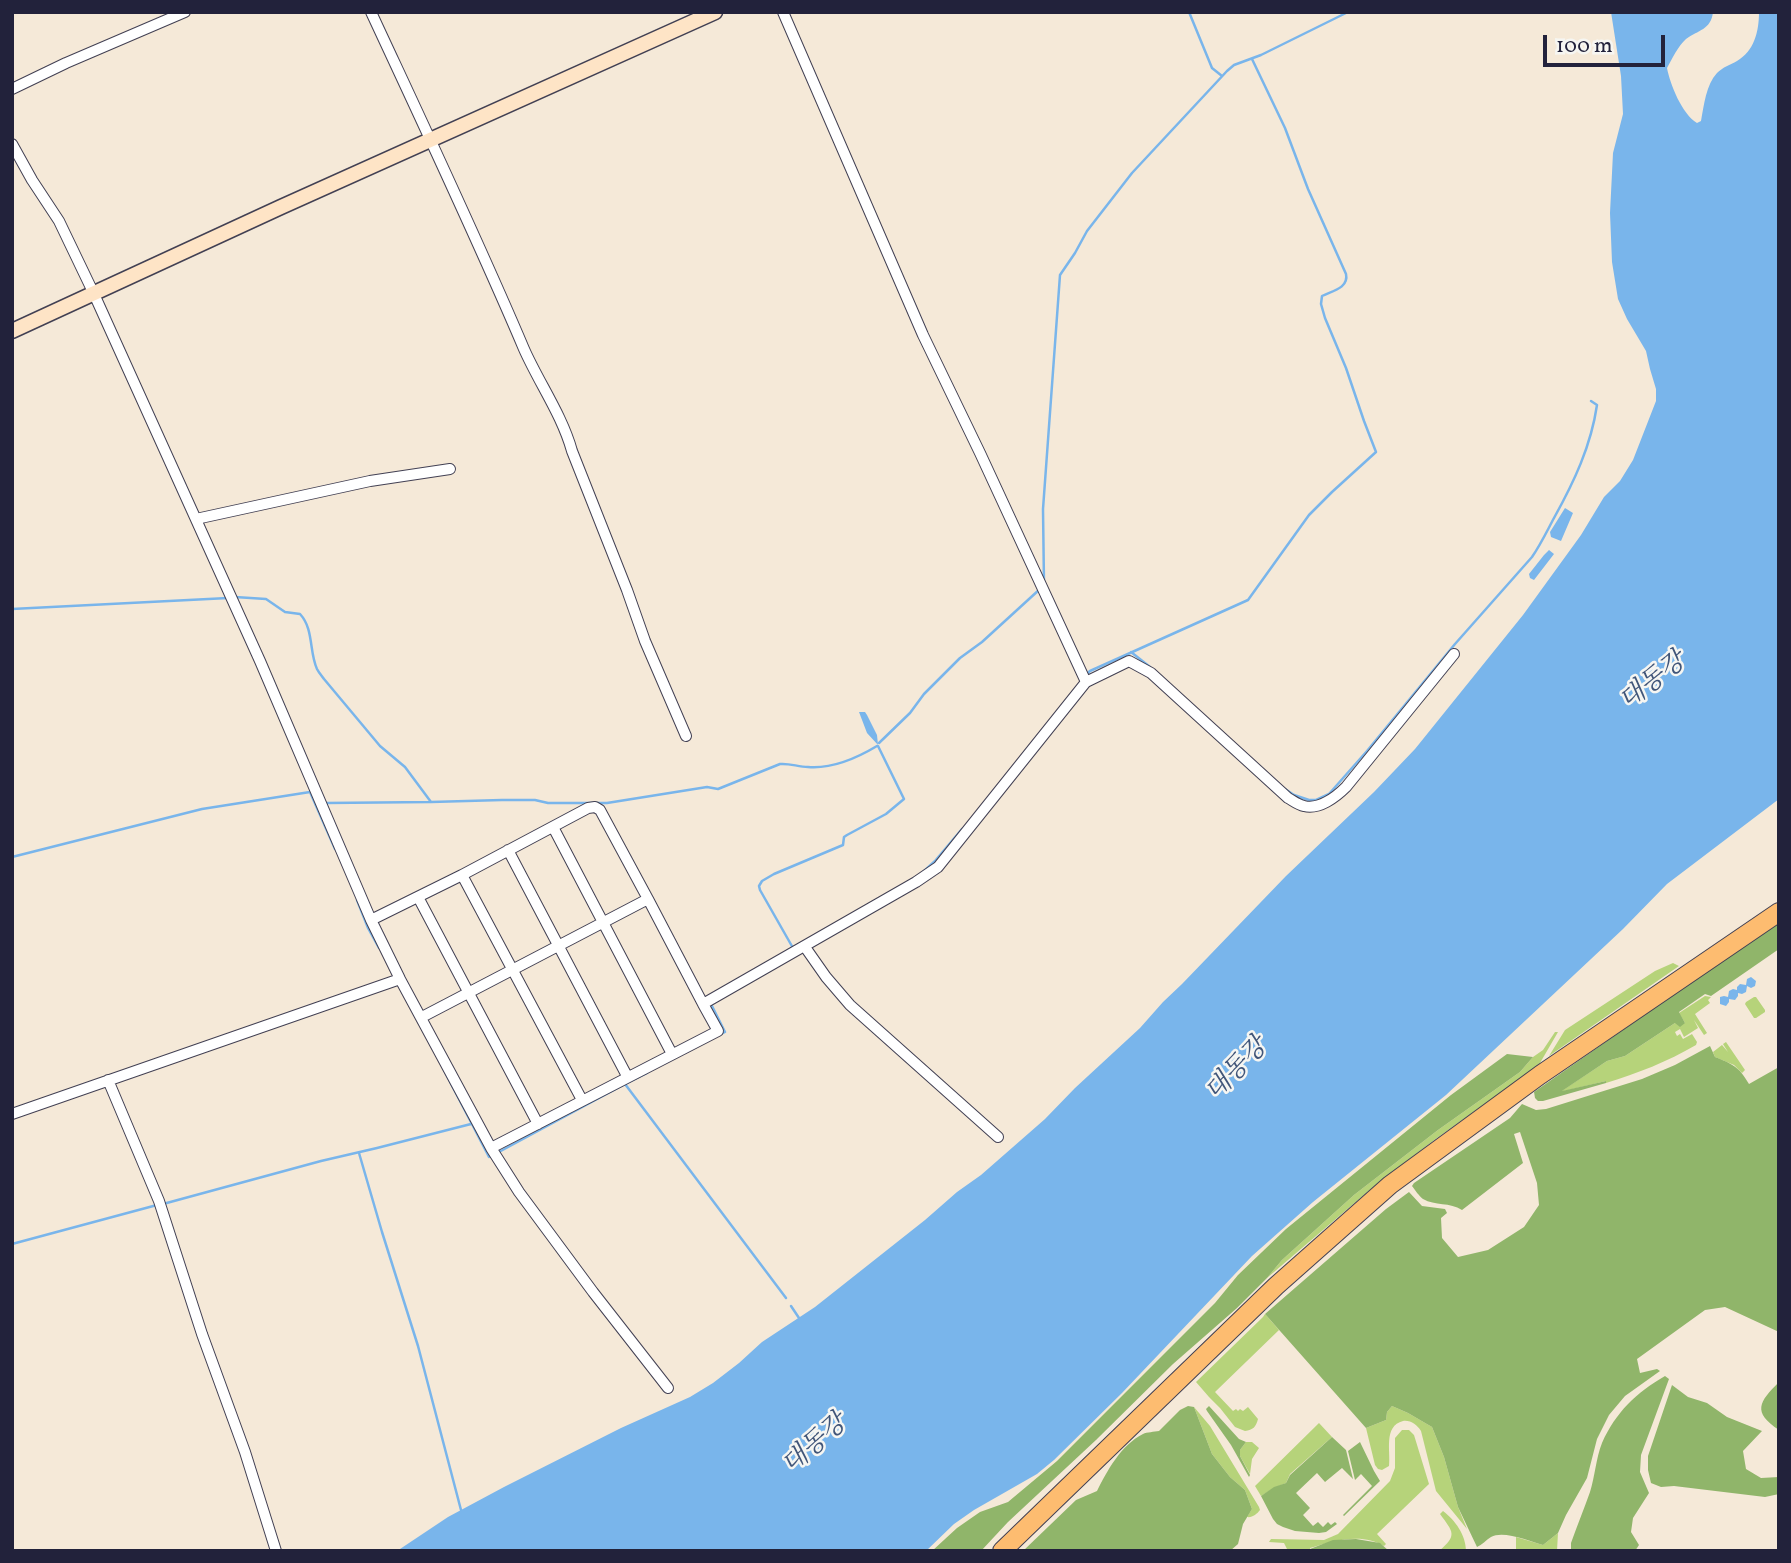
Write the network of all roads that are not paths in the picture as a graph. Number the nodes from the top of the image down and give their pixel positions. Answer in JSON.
{"nodes":[{"id":1,"x":372,"y":12,"type":"edge"},
{"id":2,"x":715,"y":12,"type":"edge"},
{"id":3,"x":783,"y":12,"type":"edge"},
{"id":4,"x":180,"y":13,"type":"edge"},
{"id":5,"x":12,"y":89,"type":"edge"},
{"id":6,"x":430,"y":140,"type":"junction"},
{"id":7,"x":12,"y":144,"type":"edge"},
{"id":8,"x":94,"y":294,"type":"junction"},
{"id":9,"x":12,"y":331,"type":"edge"},
{"id":10,"x":450,"y":470,"type":"dead end"},
{"id":11,"x":196,"y":519,"type":"junction"},
{"id":12,"x":1454,"y":654,"type":"dead end"},
{"id":13,"x":1086,"y":682,"type":"junction"},
{"id":14,"x":686,"y":736,"type":"dead end"},
{"id":15,"x":552,"y":827,"type":"junction"},
{"id":16,"x":508,"y":850,"type":"junction"},
{"id":17,"x":462,"y":875,"type":"junction"},
{"id":18,"x":418,"y":897,"type":"junction"},
{"id":19,"x":648,"y":899,"type":"junction"},
{"id":20,"x":1779,"y":912,"type":"edge"},
{"id":21,"x":371,"y":920,"type":"junction"},
{"id":22,"x":603,"y":923,"type":"junction"},
{"id":23,"x":558,"y":947,"type":"junction"},
{"id":24,"x":805,"y":947,"type":"junction"},
{"id":25,"x":514,"y":970,"type":"junction"},
{"id":26,"x":400,"y":979,"type":"junction"},
{"id":27,"x":469,"y":993,"type":"junction"},
{"id":28,"x":704,"y":1004,"type":"junction"},
{"id":29,"x":422,"y":1017,"type":"junction"},
{"id":30,"x":672,"y":1054,"type":"junction"},
{"id":31,"x":627,"y":1076,"type":"junction"},
{"id":32,"x":108,"y":1080,"type":"junction"},
{"id":33,"x":582,"y":1100,"type":"junction"},
{"id":34,"x":12,"y":1114,"type":"edge"},
{"id":35,"x":538,"y":1124,"type":"junction"},
{"id":36,"x":998,"y":1137,"type":"dead end"},
{"id":37,"x":491,"y":1149,"type":"junction"},
{"id":38,"x":668,"y":1388,"type":"dead end"},
{"id":39,"x":276,"y":1551,"type":"edge"},
{"id":40,"x":1002,"y":1551,"type":"edge"}],
"edges":[{"from":1,"to":6,"type":"street"},
{"from":2,"to":6,"type":"street"},
{"from":3,"to":13,"type":"street"},
{"from":4,"to":5,"type":"street"},
{"from":6,"to":8,"type":"street"},
{"from":6,"to":14,"type":"street"},
{"from":7,"to":8,"type":"street"},
{"from":8,"to":9,"type":"street"},
{"from":8,"to":11,"type":"street"},
{"from":10,"to":11,"type":"street"},
{"from":11,"to":21,"type":"street"},
{"from":12,"to":13,"type":"street"},
{"from":13,"to":24,"type":"street"},
{"from":15,"to":16,"type":"street"},
{"from":15,"to":19,"type":"street"},
{"from":15,"to":22,"type":"street"},
{"from":16,"to":17,"type":"street"},
{"from":16,"to":23,"type":"street"},
{"from":17,"to":18,"type":"street"},
{"from":17,"to":25,"type":"street"},
{"from":18,"to":21,"type":"street"},
{"from":18,"to":27,"type":"street"},
{"from":19,"to":22,"type":"street"},
{"from":19,"to":28,"type":"street"},
{"from":20,"to":40,"type":"highway"},
{"from":21,"to":26,"type":"street"},
{"from":22,"to":23,"type":"street"},
{"from":22,"to":30,"type":"street"},
{"from":23,"to":25,"type":"street"},
{"from":23,"to":31,"type":"street"},
{"from":24,"to":28,"type":"street"},
{"from":24,"to":36,"type":"street"},
{"from":25,"to":27,"type":"street"},
{"from":25,"to":33,"type":"street"},
{"from":26,"to":29,"type":"street"},
{"from":26,"to":32,"type":"street"},
{"from":27,"to":29,"type":"street"},
{"from":27,"to":35,"type":"street"},
{"from":28,"to":30,"type":"street"},
{"from":29,"to":37,"type":"street"},
{"from":30,"to":31,"type":"street"},
{"from":31,"to":33,"type":"street"},
{"from":32,"to":34,"type":"street"},
{"from":32,"to":39,"type":"street"},
{"from":33,"to":35,"type":"street"},
{"from":35,"to":37,"type":"street"},
{"from":37,"to":38,"type":"street"}]}
